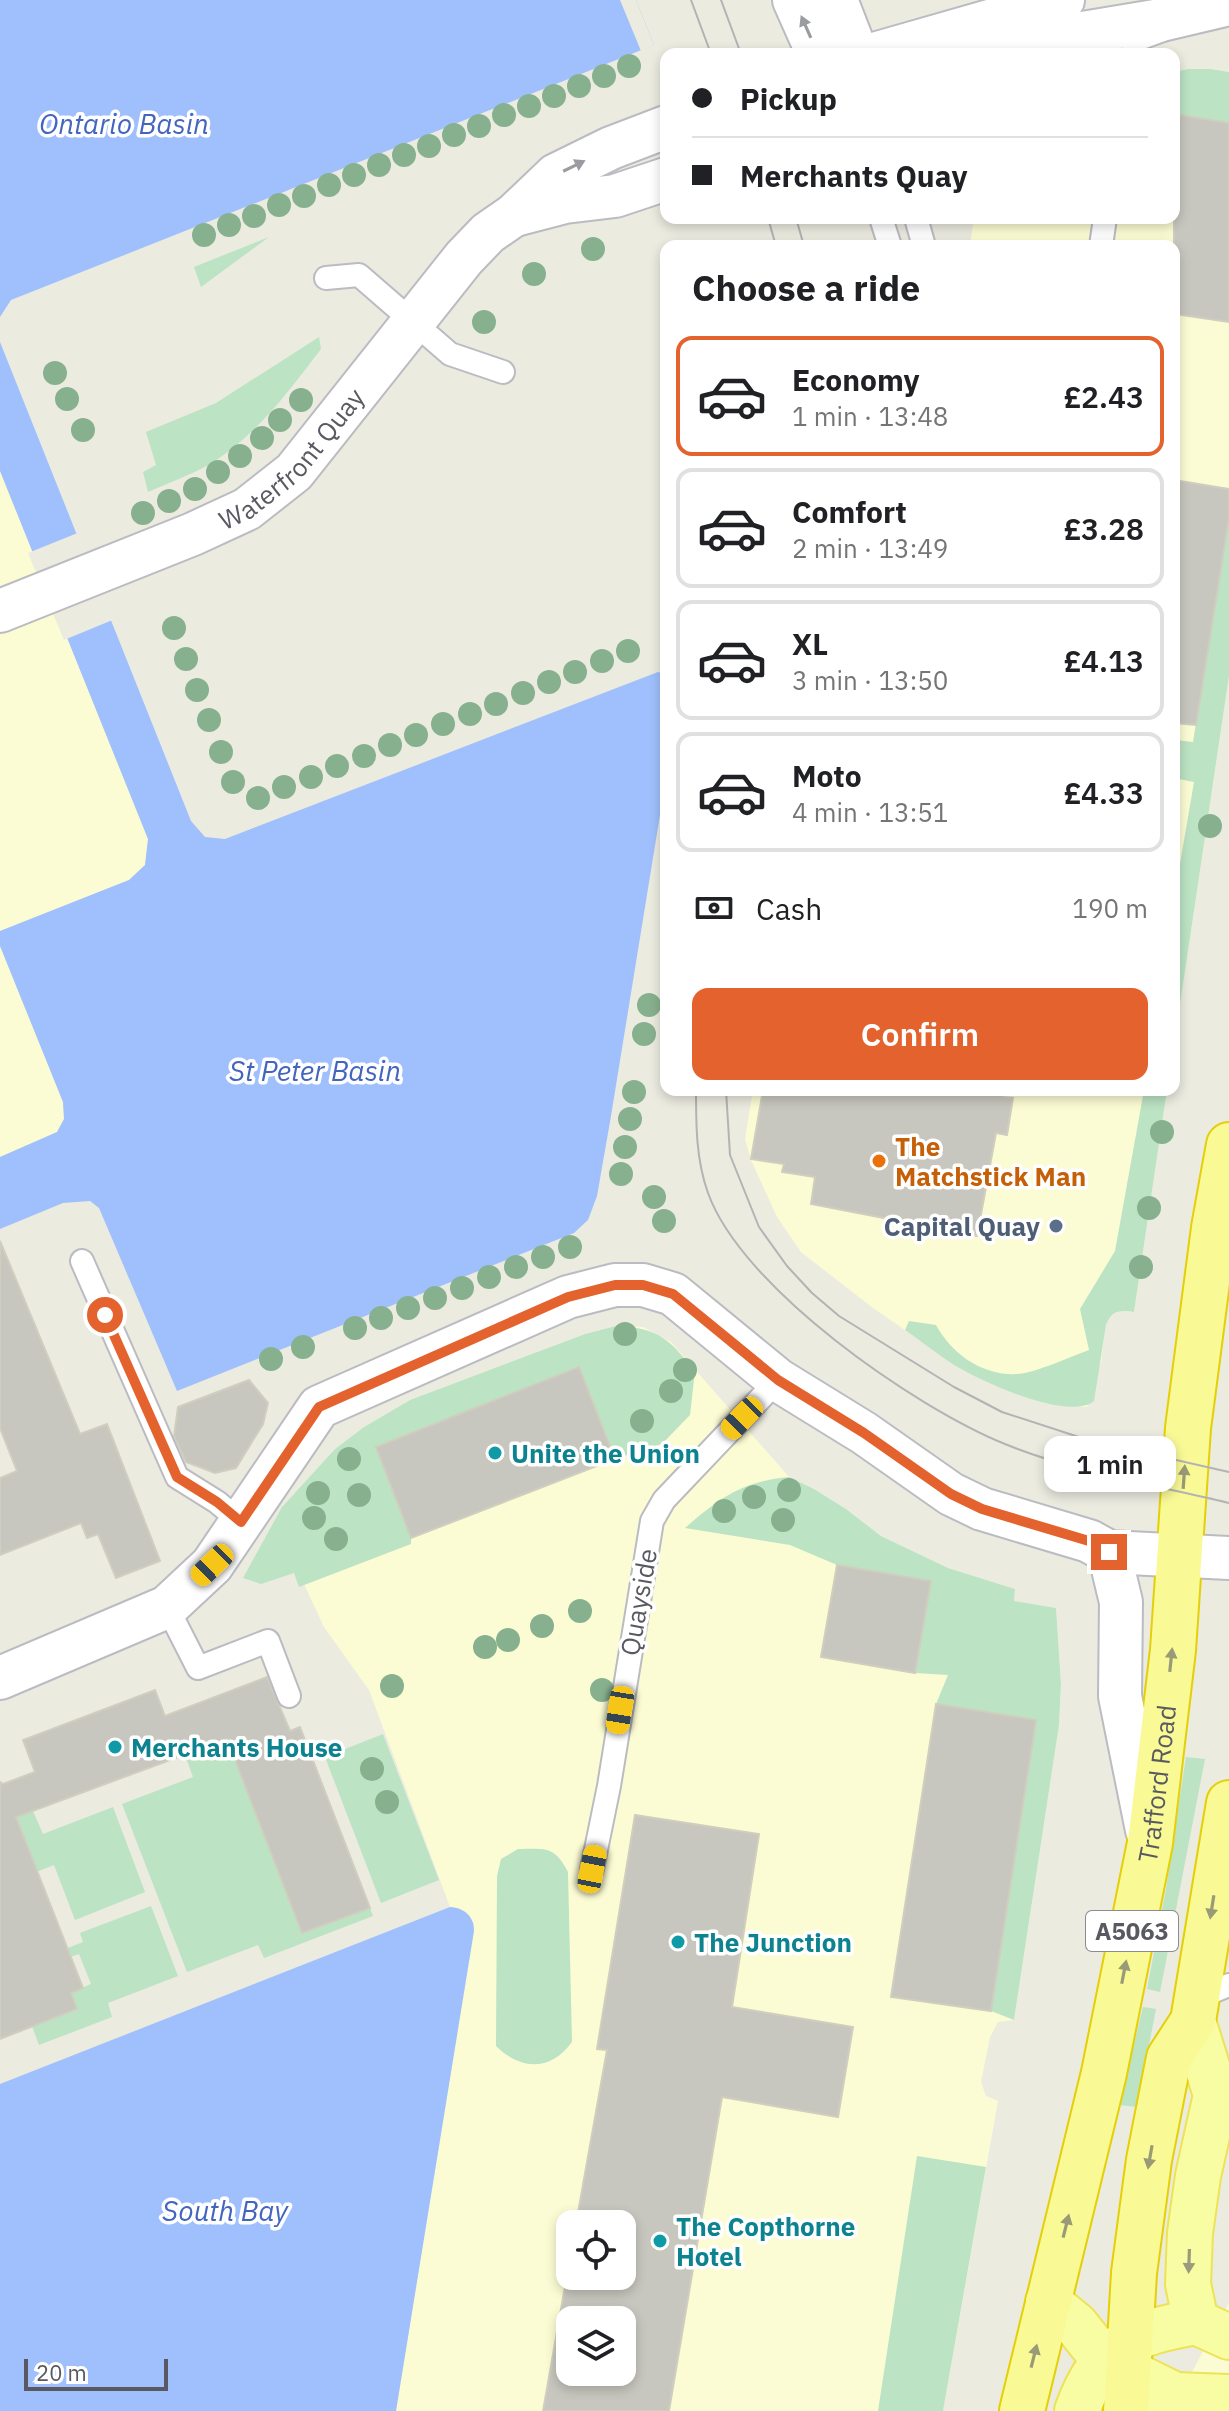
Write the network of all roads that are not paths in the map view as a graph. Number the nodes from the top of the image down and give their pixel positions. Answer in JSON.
{"nodes":[{"id":1,"x":794,"y":0,"type":"edge"},
{"id":2,"x":836,"y":0,"type":"edge"},
{"id":3,"x":866,"y":0,"type":"edge"},
{"id":4,"x":1063,"y":0,"type":"edge"},
{"id":5,"x":1227,"y":5,"type":"edge"},
{"id":6,"x":1161,"y":20,"type":"junction"},
{"id":7,"x":815,"y":48,"type":"edge"},
{"id":8,"x":870,"y":48,"type":"edge"},
{"id":9,"x":872,"y":48,"type":"edge"},
{"id":10,"x":891,"y":48,"type":"edge"},
{"id":11,"x":979,"y":48,"type":"edge"},
{"id":12,"x":1090,"y":48,"type":"edge"},
{"id":13,"x":660,"y":129,"type":"edge"},
{"id":14,"x":660,"y":181,"type":"edge"},
{"id":15,"x":514,"y":215,"type":"junction"},
{"id":16,"x":326,"y":278,"type":"dead end"},
{"id":17,"x":414,"y":323,"type":"junction"},
{"id":18,"x":503,"y":372,"type":"dead end"},
{"id":19,"x":14,"y":606,"type":"edge"},
{"id":20,"x":1229,"y":1145,"type":"edge"},
{"id":21,"x":82,"y":1261,"type":"dead end"},
{"id":22,"x":778,"y":1380,"type":"junction"},
{"id":23,"x":241,"y":1522,"type":"junction"},
{"id":24,"x":1109,"y":1552,"type":"junction"},
{"id":25,"x":1178,"y":1554,"type":"junction"},
{"id":26,"x":1229,"y":1558,"type":"edge"},
{"id":27,"x":167,"y":1607,"type":"junction"},
{"id":28,"x":0,"y":1678,"type":"edge"},
{"id":29,"x":289,"y":1696,"type":"dead end"},
{"id":30,"x":1229,"y":1803,"type":"edge"},
{"id":31,"x":1150,"y":1843,"type":"junction"},
{"id":32,"x":592,"y":1869,"type":"dead end"},
{"id":33,"x":1206,"y":2001,"type":"edge"},
{"id":34,"x":1048,"y":2302,"type":"junction"},
{"id":35,"x":1212,"y":2330,"type":"edge"},
{"id":36,"x":1123,"y":2378,"type":"edge"},
{"id":37,"x":1229,"y":2397,"type":"edge"},
{"id":38,"x":1022,"y":2411,"type":"edge"},
{"id":39,"x":1077,"y":2411,"type":"edge"}],
"edges":[{"from":7,"to":1,"type":"street","one_way":true},
{"from":2,"to":8,"type":"street"},
{"from":3,"to":9,"type":"street"},
{"from":4,"to":10,"type":"street"},
{"from":5,"to":6,"type":"street"},
{"from":6,"to":11,"type":"street"},
{"from":6,"to":12,"type":"street"},
{"from":15,"to":13,"type":"street","name":"Waterfront Quay","one_way":true},
{"from":14,"to":15,"type":"street","name":"Waterfront Quay"},
{"from":15,"to":17,"type":"street","name":"Waterfront Quay"},
{"from":16,"to":17,"type":"lane"},
{"from":17,"to":18,"type":"lane"},
{"from":17,"to":19,"type":"street","name":"Waterfront Quay"},
{"from":25,"to":20,"type":"highway","name":"Trafford Road","number":"A5063","one_way":true},
{"from":21,"to":23,"type":"lane"},
{"from":22,"to":23,"type":"street"},
{"from":22,"to":24,"type":"street"},
{"from":22,"to":32,"type":"lane","name":"Quayside"},
{"from":23,"to":27,"type":"street"},
{"from":24,"to":25,"type":"street"},
{"from":24,"to":31,"type":"street"},
{"from":25,"to":26,"type":"street"},
{"from":31,"to":25,"type":"highway","name":"Trafford Road","number":"A5063","one_way":true},
{"from":27,"to":28,"type":"street"},
{"from":27,"to":29,"type":"lane"},
{"from":30,"to":33,"type":"highway","number":"A5063","one_way":true},
{"from":34,"to":31,"type":"highway","name":"Trafford Road","number":"A5063","one_way":true},
{"from":33,"to":35,"type":"main road","number":"A5063","one_way":true},
{"from":33,"to":36,"type":"highway","number":"A5063","one_way":true},
{"from":34,"to":36,"type":"main road"},
{"from":38,"to":34,"type":"highway","name":"Trafford Road","number":"A5063","one_way":true},
{"from":35,"to":36,"type":"main road","number":"A5063"},
{"from":36,"to":37,"type":"main road"},
{"from":36,"to":39,"type":"main road","number":"A5063"}]}
